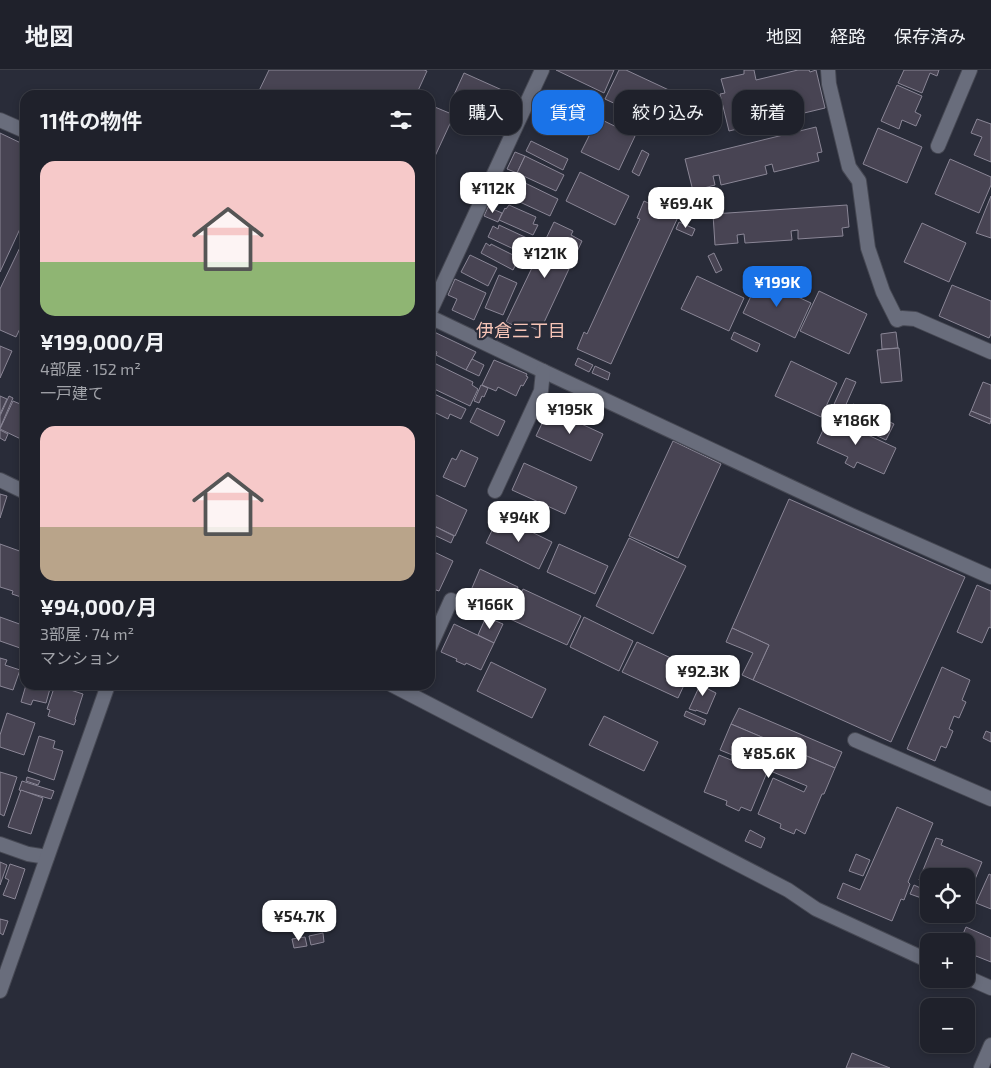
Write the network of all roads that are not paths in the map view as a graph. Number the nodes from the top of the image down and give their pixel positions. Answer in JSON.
{"nodes":[{"id":1,"x":542,"y":70,"type":"edge"},
{"id":2,"x":828,"y":70,"type":"edge"},
{"id":3,"x":970,"y":70,"type":"edge"},
{"id":4,"x":0,"y":120,"type":"edge"},
{"id":5,"x":20,"y":129,"type":"edge"},
{"id":6,"x":938,"y":146,"type":"dead end"},
{"id":7,"x":435,"y":301,"type":"edge"},
{"id":8,"x":435,"y":319,"type":"edge"},
{"id":9,"x":991,"y":352,"type":"edge"},
{"id":10,"x":542,"y":371,"type":"junction"},
{"id":11,"x":0,"y":480,"type":"edge"},
{"id":12,"x":20,"y":490,"type":"edge"},
{"id":13,"x":495,"y":491,"type":"dead end"},
{"id":14,"x":991,"y":576,"type":"edge"},
{"id":15,"x":451,"y":600,"type":"dead end"},
{"id":16,"x":435,"y":637,"type":"edge"},
{"id":17,"x":106,"y":690,"type":"edge"},
{"id":18,"x":415,"y":690,"type":"edge"},
{"id":19,"x":855,"y":740,"type":"dead end"},
{"id":20,"x":991,"y":800,"type":"edge"},
{"id":21,"x":0,"y":844,"type":"edge"},
{"id":22,"x":47,"y":857,"type":"junction"},
{"id":23,"x":920,"y":957,"type":"edge"},
{"id":24,"x":975,"y":982,"type":"edge"},
{"id":25,"x":991,"y":988,"type":"edge"},
{"id":26,"x":0,"y":991,"type":"edge"},
{"id":27,"x":991,"y":1045,"type":"edge"},
{"id":28,"x":981,"y":1068,"type":"edge"}],
"edges":[{"from":1,"to":7,"type":"street"},
{"from":2,"to":9,"type":"street"},
{"from":3,"to":6,"type":"street"},
{"from":4,"to":5,"type":"street"},
{"from":8,"to":10,"type":"street"},
{"from":10,"to":13,"type":"street"},
{"from":10,"to":14,"type":"street"},
{"from":11,"to":12,"type":"street"},
{"from":15,"to":16,"type":"street"},
{"from":17,"to":22,"type":"street"},
{"from":18,"to":23,"type":"street"},
{"from":19,"to":20,"type":"street"},
{"from":21,"to":22,"type":"street"},
{"from":22,"to":26,"type":"street"},
{"from":24,"to":25,"type":"street"},
{"from":27,"to":28,"type":"street"}]}
